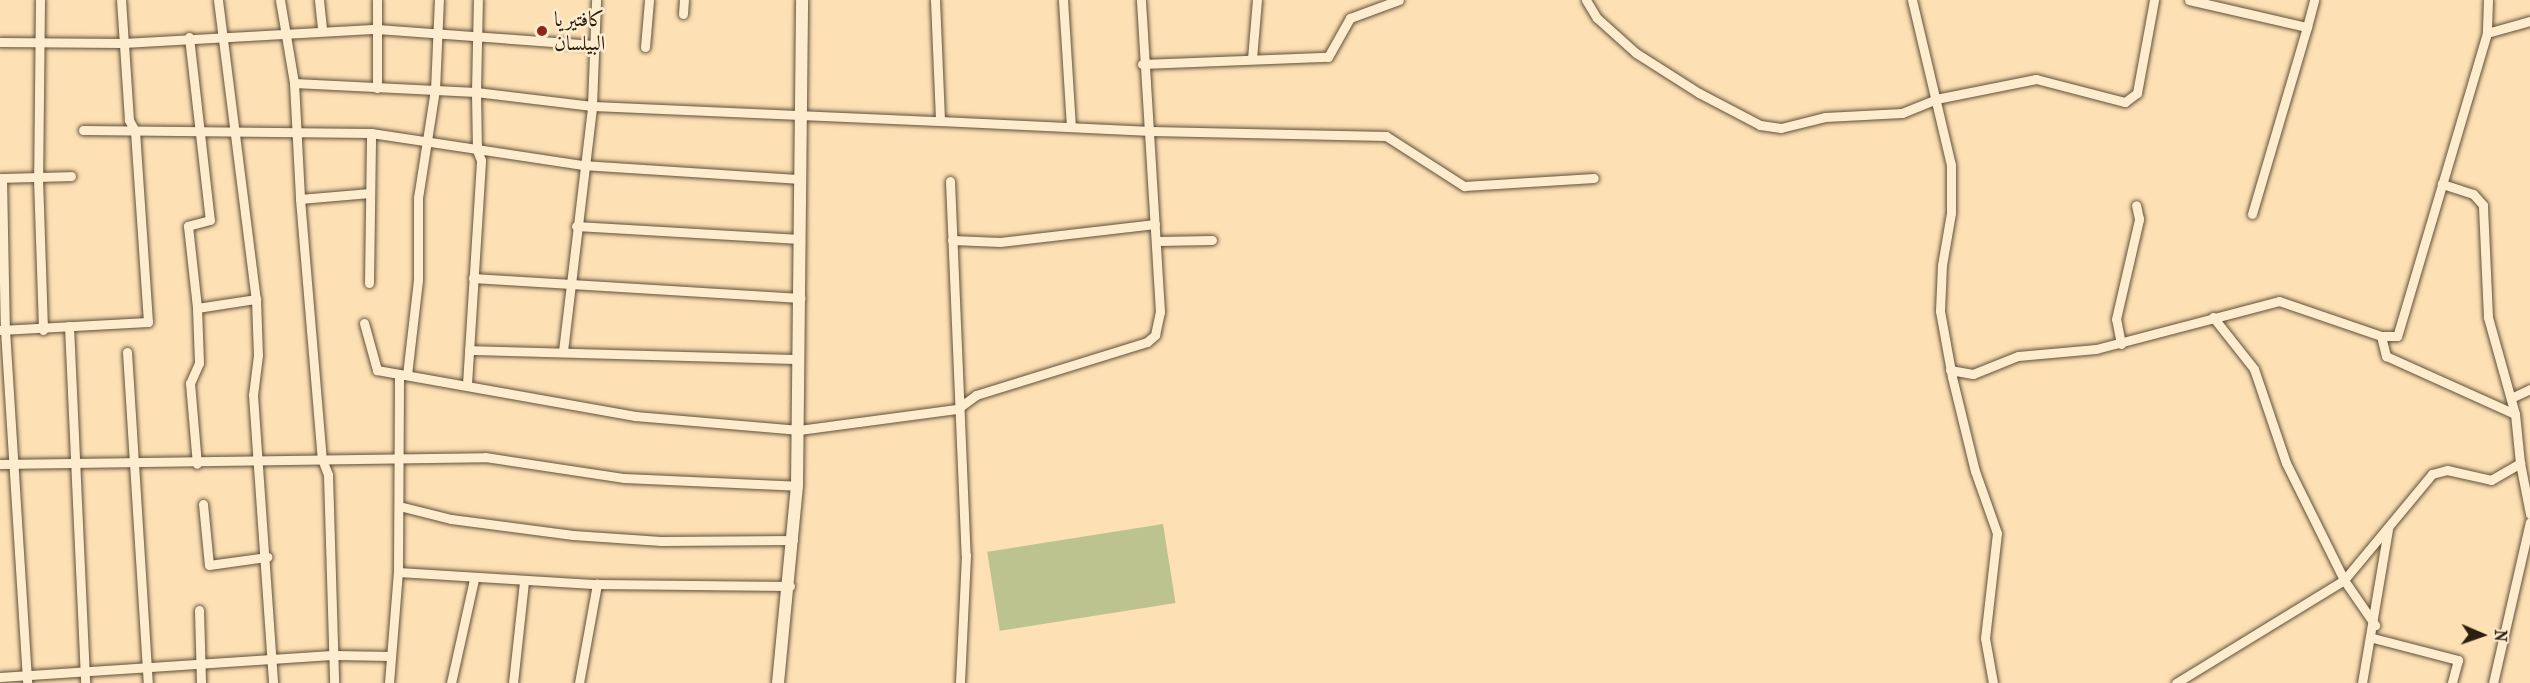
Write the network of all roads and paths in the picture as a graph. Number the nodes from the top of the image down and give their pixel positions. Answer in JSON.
{"nodes":[{"id":1,"x":40,"y":0,"type":"edge"},
{"id":2,"x":121,"y":0,"type":"edge"},
{"id":3,"x":218,"y":0,"type":"edge"},
{"id":4,"x":280,"y":0,"type":"edge"},
{"id":5,"x":319,"y":0,"type":"edge"},
{"id":6,"x":377,"y":0,"type":"edge"},
{"id":7,"x":439,"y":0,"type":"edge"},
{"id":8,"x":478,"y":0,"type":"edge"},
{"id":9,"x":596,"y":0,"type":"edge"},
{"id":10,"x":648,"y":0,"type":"edge"},
{"id":11,"x":684,"y":0,"type":"edge"},
{"id":12,"x":802,"y":0,"type":"edge"},
{"id":13,"x":935,"y":0,"type":"edge"},
{"id":14,"x":1063,"y":0,"type":"edge"},
{"id":15,"x":1141,"y":0,"type":"edge"},
{"id":16,"x":1257,"y":0,"type":"edge"},
{"id":17,"x":1399,"y":0,"type":"edge"},
{"id":18,"x":1586,"y":0,"type":"edge"},
{"id":19,"x":1912,"y":0,"type":"edge"},
{"id":20,"x":2154,"y":0,"type":"edge"},
{"id":21,"x":2189,"y":0,"type":"edge"},
{"id":22,"x":2314,"y":0,"type":"edge"},
{"id":23,"x":2488,"y":0,"type":"edge"},
{"id":24,"x":683,"y":14,"type":"dead end"},
{"id":25,"x":2530,"y":21,"type":"edge"},
{"id":26,"x":2307,"y":27,"type":"junction"},
{"id":27,"x":377,"y":29,"type":"junction"},
{"id":28,"x":322,"y":31,"type":"junction"},
{"id":29,"x":285,"y":33,"type":"junction"},
{"id":30,"x":438,"y":33,"type":"junction"},
{"id":31,"x":2487,"y":33,"type":"junction"},
{"id":32,"x":223,"y":35,"type":"junction"},
{"id":33,"x":477,"y":35,"type":"junction"},
{"id":34,"x":189,"y":37,"type":"junction"},
{"id":35,"x":39,"y":40,"type":"junction"},
{"id":36,"x":0,"y":42,"type":"edge"},
{"id":37,"x":123,"y":43,"type":"junction"},
{"id":38,"x":593,"y":45,"type":"junction"},
{"id":39,"x":645,"y":47,"type":"dead end"},
{"id":40,"x":1252,"y":59,"type":"junction"},
{"id":41,"x":1142,"y":64,"type":"junction"},
{"id":42,"x":294,"y":83,"type":"junction"},
{"id":43,"x":377,"y":87,"type":"junction"},
{"id":44,"x":435,"y":90,"type":"junction"},
{"id":45,"x":476,"y":92,"type":"junction"},
{"id":46,"x":1936,"y":99,"type":"junction"},
{"id":47,"x":592,"y":106,"type":"junction"},
{"id":48,"x":801,"y":115,"type":"junction"},
{"id":49,"x":940,"y":122,"type":"junction"},
{"id":50,"x":1071,"y":128,"type":"junction"},
{"id":51,"x":83,"y":130,"type":"dead end"},
{"id":52,"x":135,"y":131,"type":"junction"},
{"id":53,"x":197,"y":131,"type":"junction"},
{"id":54,"x":1151,"y":131,"type":"junction"},
{"id":55,"x":233,"y":132,"type":"junction"},
{"id":56,"x":296,"y":132,"type":"junction"},
{"id":57,"x":370,"y":133,"type":"junction"},
{"id":58,"x":424,"y":143,"type":"junction"},
{"id":59,"x":477,"y":150,"type":"junction"},
{"id":60,"x":582,"y":165,"type":"junction"},
{"id":61,"x":71,"y":176,"type":"dead end"},
{"id":62,"x":1,"y":178,"type":"edge"},
{"id":63,"x":38,"y":178,"type":"junction"},
{"id":64,"x":1594,"y":178,"type":"dead end"},
{"id":65,"x":801,"y":179,"type":"junction"},
{"id":66,"x":950,"y":181,"type":"dead end"},
{"id":67,"x":2442,"y":184,"type":"junction"},
{"id":68,"x":370,"y":193,"type":"junction"},
{"id":69,"x":300,"y":199,"type":"junction"},
{"id":70,"x":2136,"y":206,"type":"dead end"},
{"id":71,"x":2252,"y":214,"type":"dead end"},
{"id":72,"x":1155,"y":224,"type":"junction"},
{"id":73,"x":576,"y":226,"type":"junction"},
{"id":74,"x":800,"y":239,"type":"junction"},
{"id":75,"x":952,"y":240,"type":"junction"},
{"id":76,"x":1212,"y":240,"type":"dead end"},
{"id":77,"x":1158,"y":241,"type":"junction"},
{"id":78,"x":473,"y":278,"type":"junction"},
{"id":79,"x":369,"y":283,"type":"dead end"},
{"id":80,"x":570,"y":284,"type":"junction"},
{"id":81,"x":800,"y":298,"type":"junction"},
{"id":82,"x":256,"y":299,"type":"junction"},
{"id":83,"x":197,"y":308,"type":"junction"},
{"id":84,"x":2213,"y":317,"type":"junction"},
{"id":85,"x":364,"y":323,"type":"dead end"},
{"id":86,"x":69,"y":326,"type":"junction"},
{"id":87,"x":3,"y":330,"type":"edge"},
{"id":88,"x":43,"y":330,"type":"junction"},
{"id":89,"x":2381,"y":336,"type":"junction"},
{"id":90,"x":2121,"y":344,"type":"junction"},
{"id":91,"x":469,"y":350,"type":"junction"},
{"id":92,"x":564,"y":351,"type":"junction"},
{"id":93,"x":127,"y":352,"type":"dead end"},
{"id":94,"x":799,"y":358,"type":"junction"},
{"id":95,"x":1950,"y":370,"type":"junction"},
{"id":96,"x":403,"y":375,"type":"junction"},
{"id":97,"x":467,"y":384,"type":"junction"},
{"id":98,"x":2530,"y":389,"type":"edge"},
{"id":99,"x":2511,"y":398,"type":"junction"},
{"id":100,"x":957,"y":410,"type":"junction"},
{"id":101,"x":2515,"y":414,"type":"junction"},
{"id":102,"x":799,"y":430,"type":"junction"},
{"id":103,"x":400,"y":460,"type":"junction"},
{"id":104,"x":323,"y":463,"type":"junction"},
{"id":105,"x":2520,"y":463,"type":"junction"},
{"id":106,"x":0,"y":464,"type":"edge"},
{"id":107,"x":197,"y":464,"type":"junction"},
{"id":108,"x":259,"y":464,"type":"junction"},
{"id":109,"x":15,"y":465,"type":"junction"},
{"id":110,"x":78,"y":465,"type":"junction"},
{"id":111,"x":136,"y":465,"type":"junction"},
{"id":112,"x":797,"y":486,"type":"junction"},
{"id":113,"x":203,"y":504,"type":"dead end"},
{"id":114,"x":399,"y":506,"type":"junction"},
{"id":115,"x":2530,"y":514,"type":"edge"},
{"id":116,"x":2530,"y":522,"type":"edge"},
{"id":117,"x":2388,"y":527,"type":"junction"},
{"id":118,"x":793,"y":540,"type":"junction"},
{"id":119,"x":267,"y":558,"type":"junction"},
{"id":120,"x":398,"y":572,"type":"junction"},
{"id":121,"x":474,"y":579,"type":"junction"},
{"id":122,"x":2344,"y":580,"type":"junction"},
{"id":123,"x":524,"y":581,"type":"junction"},
{"id":124,"x":597,"y":584,"type":"junction"},
{"id":125,"x":790,"y":586,"type":"junction"},
{"id":126,"x":199,"y":610,"type":"dead end"},
{"id":127,"x":2375,"y":625,"type":"junction"},
{"id":128,"x":2373,"y":638,"type":"junction"},
{"id":129,"x":335,"y":655,"type":"junction"},
{"id":130,"x":391,"y":656,"type":"junction"},
{"id":131,"x":274,"y":659,"type":"junction"},
{"id":132,"x":200,"y":664,"type":"junction"},
{"id":133,"x":147,"y":668,"type":"junction"},
{"id":134,"x":85,"y":671,"type":"junction"},
{"id":135,"x":0,"y":676,"type":"edge"},
{"id":136,"x":27,"y":679,"type":"edge"},
{"id":137,"x":86,"y":683,"type":"edge"},
{"id":138,"x":148,"y":683,"type":"edge"},
{"id":139,"x":201,"y":683,"type":"edge"},
{"id":140,"x":273,"y":683,"type":"edge"},
{"id":141,"x":334,"y":683,"type":"edge"},
{"id":142,"x":389,"y":683,"type":"edge"},
{"id":143,"x":451,"y":683,"type":"edge"},
{"id":144,"x":513,"y":683,"type":"edge"},
{"id":145,"x":579,"y":683,"type":"edge"},
{"id":146,"x":778,"y":683,"type":"edge"},
{"id":147,"x":960,"y":683,"type":"edge"},
{"id":148,"x":1993,"y":683,"type":"edge"},
{"id":149,"x":2176,"y":683,"type":"edge"},
{"id":150,"x":2362,"y":683,"type":"edge"},
{"id":151,"x":2452,"y":683,"type":"edge"},
{"id":152,"x":2493,"y":683,"type":"edge"}],
"edges":[{"from":1,"to":35,"type":"street"},
{"from":2,"to":37,"type":"street"},
{"from":3,"to":32,"type":"street"},
{"from":4,"to":29,"type":"street"},
{"from":5,"to":28,"type":"street"},
{"from":6,"to":27,"type":"street"},
{"from":7,"to":30,"type":"street"},
{"from":8,"to":33,"type":"street"},
{"from":9,"to":38,"type":"street"},
{"from":10,"to":39,"type":"street"},
{"from":11,"to":24,"type":"street"},
{"from":12,"to":48,"type":"street"},
{"from":13,"to":49,"type":"street"},
{"from":14,"to":50,"type":"street"},
{"from":15,"to":41,"type":"street"},
{"from":16,"to":40,"type":"street"},
{"from":17,"to":40,"type":"street"},
{"from":18,"to":46,"type":"street"},
{"from":19,"to":46,"type":"street"},
{"from":20,"to":46,"type":"street"},
{"from":21,"to":26,"type":"street"},
{"from":22,"to":26,"type":"street"},
{"from":23,"to":31,"type":"street"},
{"from":25,"to":31,"type":"street"},
{"from":26,"to":71,"type":"street"},
{"from":27,"to":28,"type":"street"},
{"from":27,"to":30,"type":"street"},
{"from":27,"to":43,"type":"street"},
{"from":28,"to":29,"type":"street"},
{"from":29,"to":32,"type":"street"},
{"from":29,"to":42,"type":"street"},
{"from":30,"to":33,"type":"street"},
{"from":30,"to":44,"type":"street"},
{"from":31,"to":67,"type":"street"},
{"from":32,"to":34,"type":"street"},
{"from":32,"to":55,"type":"street"},
{"from":33,"to":38,"type":"street"},
{"from":33,"to":45,"type":"street"},
{"from":34,"to":37,"type":"street"},
{"from":34,"to":53,"type":"street"},
{"from":35,"to":36,"type":"street"},
{"from":35,"to":37,"type":"street"},
{"from":35,"to":63,"type":"street"},
{"from":37,"to":52,"type":"street"},
{"from":38,"to":47,"type":"street"},
{"from":40,"to":41,"type":"street"},
{"from":41,"to":54,"type":"street"},
{"from":42,"to":43,"type":"street"},
{"from":42,"to":56,"type":"street"},
{"from":43,"to":44,"type":"street"},
{"from":44,"to":45,"type":"street"},
{"from":44,"to":58,"type":"street"},
{"from":45,"to":47,"type":"street"},
{"from":45,"to":59,"type":"street"},
{"from":46,"to":95,"type":"street"},
{"from":47,"to":48,"type":"street"},
{"from":47,"to":60,"type":"street"},
{"from":48,"to":49,"type":"street"},
{"from":48,"to":65,"type":"street"},
{"from":49,"to":50,"type":"street"},
{"from":50,"to":54,"type":"street"},
{"from":51,"to":52,"type":"street"},
{"from":52,"to":53,"type":"street"},
{"from":52,"to":86,"type":"street"},
{"from":53,"to":55,"type":"street"},
{"from":53,"to":83,"type":"street"},
{"from":54,"to":64,"type":"street"},
{"from":54,"to":72,"type":"street"},
{"from":55,"to":56,"type":"street"},
{"from":55,"to":82,"type":"street"},
{"from":56,"to":57,"type":"street"},
{"from":56,"to":69,"type":"street"},
{"from":57,"to":58,"type":"street"},
{"from":57,"to":68,"type":"street"},
{"from":58,"to":59,"type":"street"},
{"from":58,"to":96,"type":"street"},
{"from":59,"to":60,"type":"street"},
{"from":59,"to":78,"type":"street"},
{"from":60,"to":65,"type":"street"},
{"from":60,"to":73,"type":"street"},
{"from":61,"to":63,"type":"street"},
{"from":62,"to":63,"type":"street"},
{"from":62,"to":87,"type":"street"},
{"from":63,"to":88,"type":"street"},
{"from":65,"to":74,"type":"street"},
{"from":66,"to":75,"type":"street"},
{"from":67,"to":89,"type":"street"},
{"from":67,"to":99,"type":"street"},
{"from":68,"to":69,"type":"street"},
{"from":68,"to":79,"type":"street"},
{"from":69,"to":104,"type":"street"},
{"from":70,"to":90,"type":"street"},
{"from":72,"to":75,"type":"street"},
{"from":72,"to":77,"type":"street"},
{"from":73,"to":74,"type":"street"},
{"from":73,"to":80,"type":"street"},
{"from":74,"to":81,"type":"street"},
{"from":75,"to":100,"type":"street"},
{"from":76,"to":77,"type":"street"},
{"from":77,"to":100,"type":"street"},
{"from":78,"to":80,"type":"street"},
{"from":78,"to":91,"type":"street"},
{"from":80,"to":81,"type":"street"},
{"from":80,"to":92,"type":"street"},
{"from":81,"to":94,"type":"street"},
{"from":82,"to":83,"type":"street"},
{"from":82,"to":108,"type":"street"},
{"from":83,"to":107,"type":"street"},
{"from":84,"to":89,"type":"street"},
{"from":84,"to":90,"type":"street"},
{"from":84,"to":122,"type":"street"},
{"from":85,"to":96,"type":"street"},
{"from":86,"to":88,"type":"street"},
{"from":86,"to":110,"type":"street"},
{"from":87,"to":88,"type":"street"},
{"from":87,"to":109,"type":"street"},
{"from":89,"to":101,"type":"street"},
{"from":90,"to":95,"type":"street"},
{"from":91,"to":92,"type":"street"},
{"from":91,"to":97,"type":"street"},
{"from":92,"to":94,"type":"street"},
{"from":93,"to":111,"type":"street"},
{"from":94,"to":102,"type":"street"},
{"from":95,"to":148,"type":"street"},
{"from":96,"to":97,"type":"street"},
{"from":96,"to":103,"type":"street"},
{"from":97,"to":102,"type":"street"},
{"from":98,"to":99,"type":"street"},
{"from":99,"to":101,"type":"street"},
{"from":100,"to":102,"type":"street"},
{"from":100,"to":147,"type":"street"},
{"from":101,"to":105,"type":"street"},
{"from":102,"to":112,"type":"street"},
{"from":103,"to":104,"type":"street"},
{"from":103,"to":112,"type":"street"},
{"from":103,"to":114,"type":"street"},
{"from":104,"to":108,"type":"street"},
{"from":104,"to":129,"type":"street"},
{"from":105,"to":115,"type":"street"},
{"from":105,"to":117,"type":"street"},
{"from":106,"to":109,"type":"street"},
{"from":107,"to":108,"type":"street"},
{"from":107,"to":111,"type":"street"},
{"from":108,"to":119,"type":"street"},
{"from":109,"to":110,"type":"street"},
{"from":109,"to":136,"type":"street"},
{"from":110,"to":111,"type":"street"},
{"from":110,"to":134,"type":"street"},
{"from":111,"to":133,"type":"street"},
{"from":112,"to":118,"type":"street"},
{"from":113,"to":119,"type":"street"},
{"from":114,"to":118,"type":"street"},
{"from":114,"to":120,"type":"street"},
{"from":116,"to":152,"type":"street"},
{"from":117,"to":122,"type":"street"},
{"from":117,"to":127,"type":"street"},
{"from":118,"to":125,"type":"street"},
{"from":119,"to":131,"type":"street"},
{"from":120,"to":121,"type":"street"},
{"from":120,"to":130,"type":"street"},
{"from":121,"to":123,"type":"street"},
{"from":121,"to":143,"type":"street"},
{"from":122,"to":127,"type":"street"},
{"from":122,"to":149,"type":"street"},
{"from":123,"to":124,"type":"street"},
{"from":123,"to":144,"type":"street"},
{"from":124,"to":125,"type":"street"},
{"from":124,"to":145,"type":"street"},
{"from":125,"to":146,"type":"street"},
{"from":126,"to":132,"type":"street"},
{"from":127,"to":128,"type":"street"},
{"from":128,"to":150,"type":"street"},
{"from":128,"to":151,"type":"street"},
{"from":129,"to":130,"type":"street"},
{"from":129,"to":131,"type":"street"},
{"from":129,"to":141,"type":"street"},
{"from":130,"to":142,"type":"street"},
{"from":131,"to":132,"type":"street"},
{"from":131,"to":140,"type":"street"},
{"from":132,"to":133,"type":"street"},
{"from":132,"to":139,"type":"street"},
{"from":133,"to":134,"type":"street"},
{"from":133,"to":138,"type":"street"},
{"from":134,"to":136,"type":"street"},
{"from":134,"to":137,"type":"street"},
{"from":135,"to":136,"type":"street"}]}
